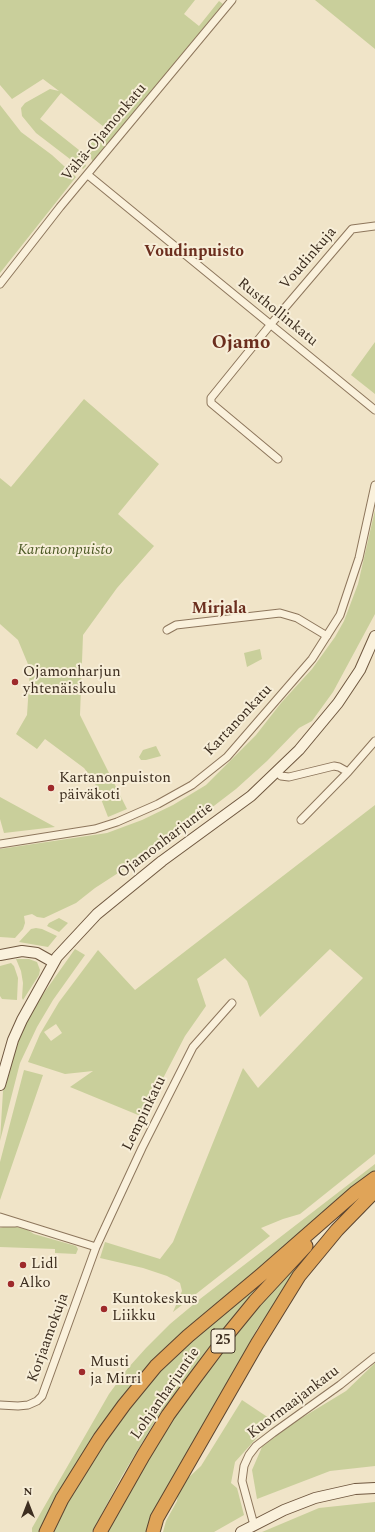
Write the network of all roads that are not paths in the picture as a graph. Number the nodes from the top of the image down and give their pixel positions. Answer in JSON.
{"nodes":[{"id":1,"x":232,"y":0,"type":"edge"},
{"id":2,"x":88,"y":175,"type":"junction"},
{"id":3,"x":375,"y":226,"type":"edge"},
{"id":4,"x":0,"y":284,"type":"edge"},
{"id":5,"x":271,"y":324,"type":"junction"},
{"id":6,"x":375,"y":410,"type":"edge"},
{"id":7,"x":278,"y":459,"type":"dead end"},
{"id":8,"x":375,"y":485,"type":"edge"},
{"id":9,"x":167,"y":630,"type":"dead end"},
{"id":10,"x":327,"y":636,"type":"junction"},
{"id":11,"x":375,"y":636,"type":"edge"},
{"id":12,"x":375,"y":741,"type":"edge"},
{"id":13,"x":276,"y":772,"type":"junction"},
{"id":14,"x":348,"y":772,"type":"junction"},
{"id":15,"x":301,"y":820,"type":"dead end"},
{"id":16,"x":0,"y":844,"type":"edge"},
{"id":17,"x":0,"y":955,"type":"edge"},
{"id":18,"x":53,"y":962,"type":"junction"},
{"id":19,"x":232,"y":1003,"type":"dead end"},
{"id":20,"x":0,"y":1085,"type":"edge"},
{"id":21,"x":375,"y":1178,"type":"edge"},
{"id":22,"x":375,"y":1183,"type":"edge"},
{"id":23,"x":375,"y":1191,"type":"edge"},
{"id":24,"x":0,"y":1217,"type":"edge"},
{"id":25,"x":0,"y":1223,"type":"edge"},
{"id":26,"x":18,"y":1223,"type":"junction"},
{"id":27,"x":96,"y":1247,"type":"junction"},
{"id":28,"x":375,"y":1357,"type":"edge"},
{"id":29,"x":0,"y":1405,"type":"edge"},
{"id":30,"x":375,"y":1488,"type":"edge"},
{"id":31,"x":254,"y":1525,"type":"junction"},
{"id":32,"x":46,"y":1532,"type":"edge"},
{"id":33,"x":100,"y":1532,"type":"edge"},
{"id":34,"x":153,"y":1532,"type":"edge"},
{"id":35,"x":241,"y":1532,"type":"edge"}],
"edges":[{"from":1,"to":2,"type":"street","name":"Vähä-Ojamonkatu"},
{"from":2,"to":4,"type":"street","name":"Vähä-Ojamonkatu"},
{"from":2,"to":5,"type":"street","name":"Rusthollinkatu"},
{"from":3,"to":5,"type":"street","name":"Voudinkuja"},
{"from":5,"to":6,"type":"street","name":"Rusthollinkatu"},
{"from":5,"to":7,"type":"street","name":"Voudinkuja"},
{"from":8,"to":10,"type":"street","name":"Kartanonkatu"},
{"from":9,"to":10,"type":"street"},
{"from":10,"to":16,"type":"street","name":"Kartanonkatu"},
{"from":11,"to":13,"type":"main road","name":"Ojamonharjuntie"},
{"from":12,"to":14,"type":"street"},
{"from":13,"to":14,"type":"street"},
{"from":13,"to":18,"type":"main road","name":"Ojamonharjuntie"},
{"from":14,"to":15,"type":"street"},
{"from":17,"to":18,"type":"main road"},
{"from":18,"to":20,"type":"main road","name":"Ojamonharjuntie"},
{"from":19,"to":27,"type":"street","name":"Lempinkatu"},
{"from":21,"to":32,"type":"highway"},
{"from":22,"to":33,"type":"highway","name":"Lohjanharjuntie","number":"25"},
{"from":23,"to":34,"type":"highway"},
{"from":24,"to":26,"type":"street"},
{"from":25,"to":26,"type":"street"},
{"from":26,"to":27,"type":"street"},
{"from":27,"to":29,"type":"street","name":"Korjaamokuja"},
{"from":28,"to":31,"type":"street","name":"Kuormaajankatu"},
{"from":30,"to":31,"type":"main road"},
{"from":31,"to":35,"type":"main road"}]}
